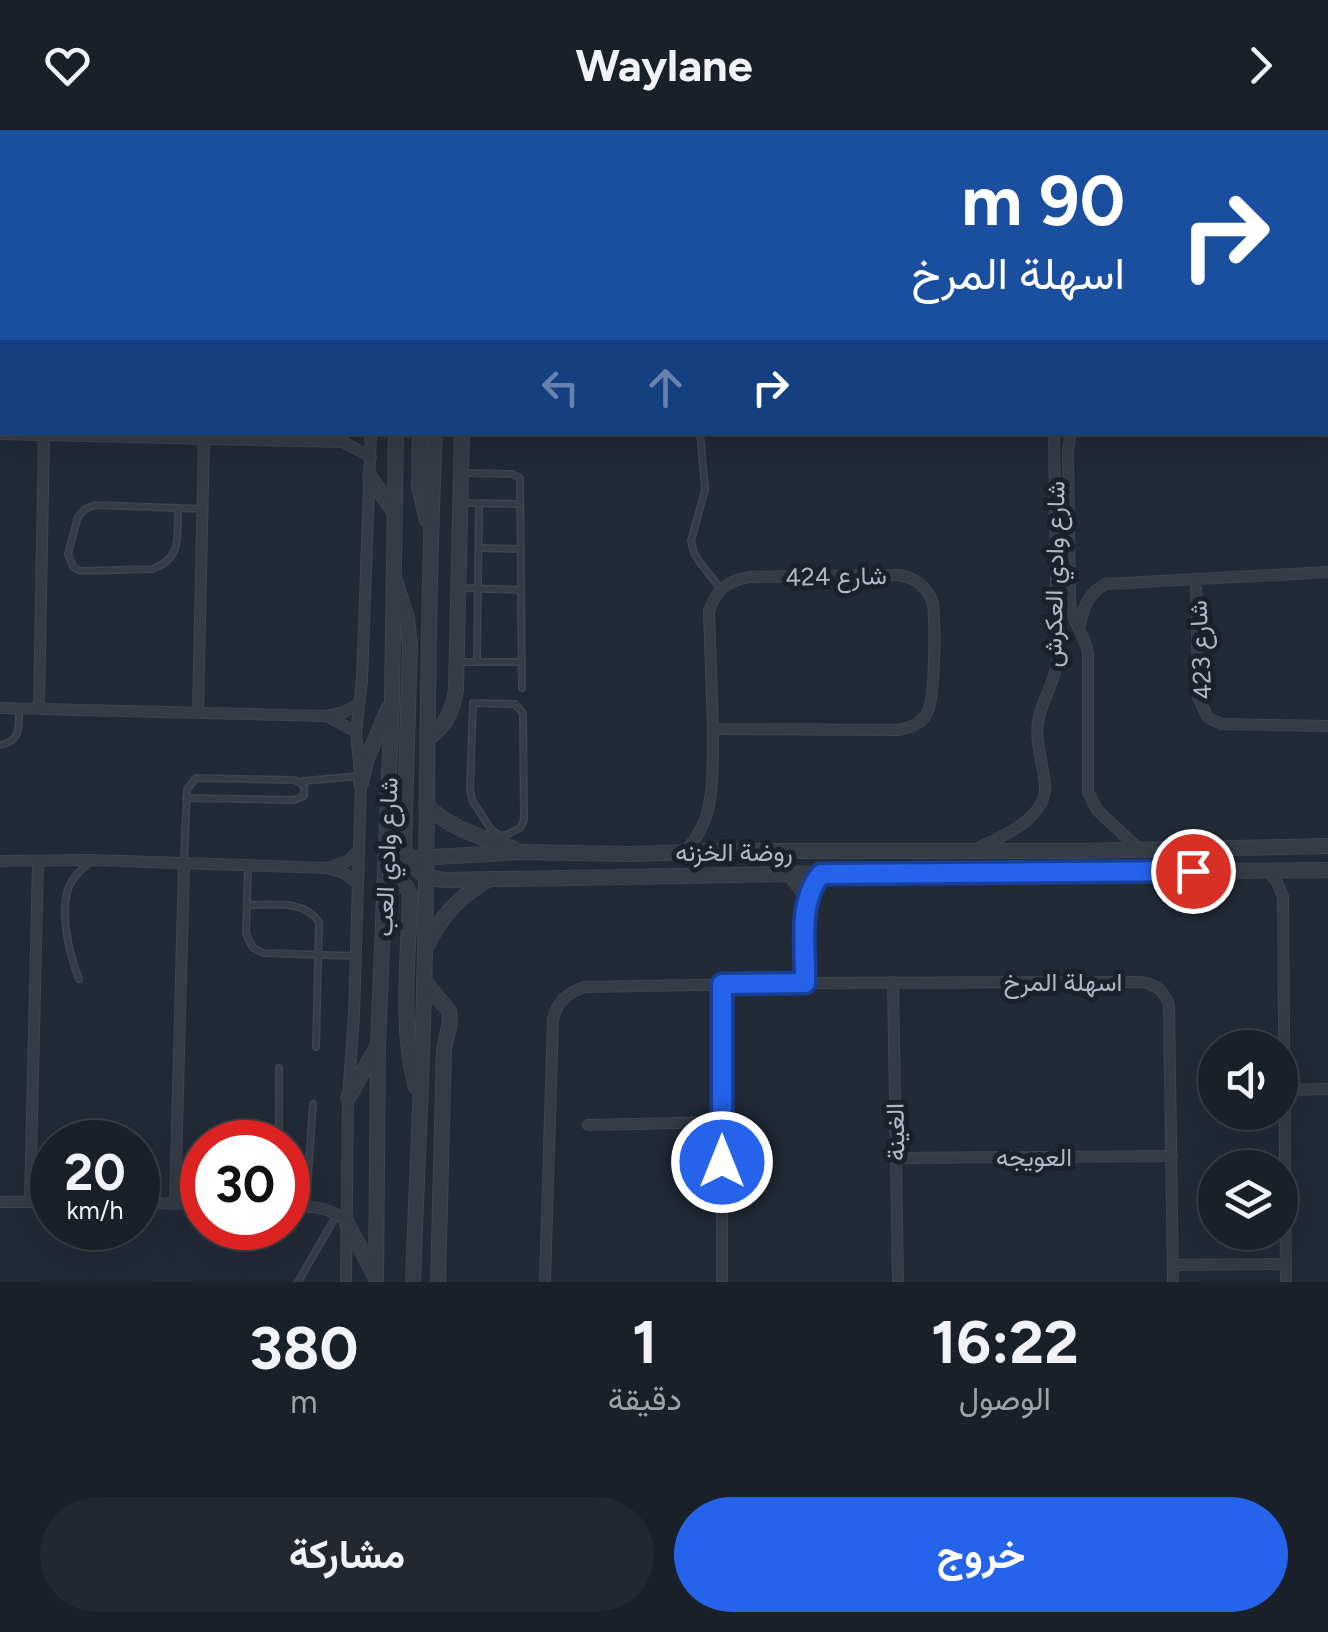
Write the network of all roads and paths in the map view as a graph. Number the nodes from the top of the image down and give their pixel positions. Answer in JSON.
{"nodes":[{"id":1,"x":44,"y":435,"type":"edge"},
{"id":2,"x":84,"y":435,"type":"edge"},
{"id":3,"x":360,"y":435,"type":"edge"},
{"id":4,"x":367,"y":435,"type":"edge"},
{"id":5,"x":396,"y":435,"type":"edge"},
{"id":6,"x":420,"y":435,"type":"edge"},
{"id":7,"x":435,"y":435,"type":"edge"},
{"id":8,"x":462,"y":435,"type":"edge"},
{"id":9,"x":700,"y":435,"type":"edge"},
{"id":10,"x":1054,"y":435,"type":"edge"},
{"id":11,"x":1071,"y":435,"type":"edge"},
{"id":12,"x":204,"y":438,"type":"junction"},
{"id":13,"x":343,"y":442,"type":"junction"},
{"id":14,"x":370,"y":457,"type":"junction"},
{"id":15,"x":462,"y":474,"type":"junction"},
{"id":16,"x":370,"y":477,"type":"junction"},
{"id":17,"x":461,"y":503,"type":"junction"},
{"id":18,"x":480,"y":503,"type":"junction"},
{"id":19,"x":520,"y":504,"type":"junction"},
{"id":20,"x":178,"y":508,"type":"junction"},
{"id":21,"x":202,"y":510,"type":"junction"},
{"id":22,"x":396,"y":513,"type":"junction"},
{"id":23,"x":430,"y":530,"type":"junction"},
{"id":24,"x":479,"y":548,"type":"junction"},
{"id":25,"x":521,"y":549,"type":"junction"},
{"id":26,"x":1328,"y":572,"type":"edge"},
{"id":27,"x":1196,"y":579,"type":"junction"},
{"id":28,"x":394,"y":581,"type":"junction"},
{"id":29,"x":458,"y":588,"type":"junction"},
{"id":30,"x":478,"y":588,"type":"junction"},
{"id":31,"x":720,"y":589,"type":"junction"},
{"id":32,"x":521,"y":590,"type":"junction"},
{"id":33,"x":1079,"y":630,"type":"junction"},
{"id":34,"x":457,"y":662,"type":"junction"},
{"id":35,"x":477,"y":662,"type":"junction"},
{"id":36,"x":522,"y":662,"type":"junction"},
{"id":37,"x":522,"y":688,"type":"dead end"},
{"id":38,"x":392,"y":700,"type":"junction"},
{"id":39,"x":511,"y":703,"type":"joint"},
{"id":40,"x":359,"y":704,"type":"junction"},
{"id":41,"x":0,"y":708,"type":"edge"},
{"id":42,"x":19,"y":708,"type":"junction"},
{"id":43,"x":39,"y":709,"type":"junction"},
{"id":44,"x":198,"y":712,"type":"junction"},
{"id":45,"x":326,"y":716,"type":"junction"},
{"id":46,"x":1328,"y":726,"type":"edge"},
{"id":47,"x":712,"y":729,"type":"junction"},
{"id":48,"x":356,"y":732,"type":"junction"},
{"id":49,"x":426,"y":739,"type":"junction"},
{"id":50,"x":0,"y":745,"type":"edge"},
{"id":51,"x":360,"y":780,"type":"junction"},
{"id":52,"x":300,"y":781,"type":"junction"},
{"id":53,"x":186,"y":798,"type":"junction"},
{"id":54,"x":426,"y":805,"type":"junction"},
{"id":55,"x":704,"y":825,"type":"junction"},
{"id":56,"x":1328,"y":846,"type":"edge"},
{"id":57,"x":359,"y":850,"type":"junction"},
{"id":58,"x":1140,"y":850,"type":"junction"},
{"id":59,"x":685,"y":851,"type":"junction"},
{"id":60,"x":719,"y":851,"type":"junction"},
{"id":61,"x":521,"y":852,"type":"junction"},
{"id":62,"x":970,"y":852,"type":"junction"},
{"id":63,"x":631,"y":854,"type":"junction"},
{"id":64,"x":426,"y":857,"type":"junction"},
{"id":65,"x":92,"y":860,"type":"junction"},
{"id":66,"x":408,"y":860,"type":"junction"},
{"id":67,"x":0,"y":861,"type":"edge"},
{"id":68,"x":38,"y":862,"type":"junction"},
{"id":69,"x":184,"y":865,"type":"junction"},
{"id":70,"x":248,"y":866,"type":"junction"},
{"id":71,"x":328,"y":868,"type":"junction"},
{"id":72,"x":1267,"y":870,"type":"junction"},
{"id":73,"x":1298,"y":870,"type":"junction"},
{"id":74,"x":1328,"y":870,"type":"edge"},
{"id":75,"x":788,"y":874,"type":"junction"},
{"id":76,"x":821,"y":874,"type":"junction"},
{"id":77,"x":386,"y":875,"type":"junction"},
{"id":78,"x":632,"y":876,"type":"junction"},
{"id":79,"x":426,"y":877,"type":"junction"},
{"id":80,"x":490,"y":878,"type":"junction"},
{"id":81,"x":358,"y":884,"type":"junction"},
{"id":82,"x":385,"y":895,"type":"junction"},
{"id":83,"x":1283,"y":897,"type":"junction"},
{"id":84,"x":806,"y":899,"type":"junction"},
{"id":85,"x":247,"y":904,"type":"junction"},
{"id":86,"x":425,"y":951,"type":"junction"},
{"id":87,"x":319,"y":955,"type":"junction"},
{"id":88,"x":356,"y":956,"type":"junction"},
{"id":89,"x":79,"y":979,"type":"dead end"},
{"id":90,"x":424,"y":981,"type":"junction"},
{"id":91,"x":894,"y":982,"type":"junction"},
{"id":92,"x":805,"y":983,"type":"junction"},
{"id":93,"x":722,"y":984,"type":"junction"},
{"id":94,"x":1284,"y":1030,"type":"edge"},
{"id":95,"x":378,"y":1046,"type":"junction"},
{"id":96,"x":316,"y":1047,"type":"dead end"},
{"id":97,"x":279,"y":1068,"type":"dead end"},
{"id":98,"x":1328,"y":1089,"type":"edge"},
{"id":99,"x":1298,"y":1090,"type":"edge"},
{"id":100,"x":348,"y":1098,"type":"junction"},
{"id":101,"x":420,"y":1102,"type":"junction"},
{"id":102,"x":313,"y":1104,"type":"dead end"},
{"id":103,"x":32,"y":1120,"type":"edge"},
{"id":104,"x":279,"y":1120,"type":"edge"},
{"id":105,"x":722,"y":1122,"type":"junction"},
{"id":106,"x":588,"y":1125,"type":"dead end"},
{"id":107,"x":1284,"y":1130,"type":"edge"},
{"id":108,"x":310,"y":1146,"type":"edge"},
{"id":109,"x":1172,"y":1156,"type":"junction"},
{"id":110,"x":896,"y":1158,"type":"junction"},
{"id":111,"x":348,"y":1192,"type":"junction"},
{"id":112,"x":0,"y":1202,"type":"edge"},
{"id":113,"x":30,"y":1202,"type":"edge"},
{"id":114,"x":160,"y":1204,"type":"edge"},
{"id":115,"x":174,"y":1204,"type":"junction"},
{"id":116,"x":180,"y":1204,"type":"edge"},
{"id":117,"x":310,"y":1206,"type":"edge"},
{"id":118,"x":326,"y":1208,"type":"junction"},
{"id":119,"x":343,"y":1218,"type":"junction"},
{"id":120,"x":1286,"y":1264,"type":"junction"},
{"id":121,"x":1173,"y":1265,"type":"junction"},
{"id":122,"x":376,"y":1280,"type":"edge"},
{"id":123,"x":298,"y":1282,"type":"edge"},
{"id":124,"x":346,"y":1282,"type":"edge"},
{"id":125,"x":414,"y":1282,"type":"edge"},
{"id":126,"x":438,"y":1282,"type":"edge"},
{"id":127,"x":545,"y":1282,"type":"edge"},
{"id":128,"x":722,"y":1282,"type":"edge"},
{"id":129,"x":898,"y":1282,"type":"edge"},
{"id":130,"x":1173,"y":1282,"type":"edge"},
{"id":131,"x":1286,"y":1282,"type":"edge"}],
"edges":[{"from":1,"to":43,"type":"street"},
{"from":2,"to":12,"type":"street"},
{"from":3,"to":13,"type":"street"},
{"from":4,"to":14,"type":"street"},
{"from":5,"to":22,"type":"street","name":"شارع وادي العب"},
{"from":6,"to":23,"type":"street"},
{"from":7,"to":23,"type":"street","name":"شارع وادي العب"},
{"from":8,"to":15,"type":"street"},
{"from":9,"to":31,"type":"lane"},
{"from":10,"to":62,"type":"street","name":"شارع وادي العكرش"},
{"from":11,"to":33,"type":"street"},
{"from":12,"to":13,"type":"street"},
{"from":12,"to":21,"type":"street"},
{"from":13,"to":14,"type":"street"},
{"from":14,"to":16,"type":"street"},
{"from":15,"to":17,"type":"street"},
{"from":15,"to":19,"type":"lane"},
{"from":16,"to":22,"type":"street"},
{"from":16,"to":40,"type":"street"},
{"from":17,"to":18,"type":"lane"},
{"from":17,"to":29,"type":"street"},
{"from":18,"to":19,"type":"lane"},
{"from":18,"to":24,"type":"lane"},
{"from":19,"to":25,"type":"lane"},
{"from":20,"to":20,"type":"lane"},
{"from":20,"to":21,"type":"lane"},
{"from":21,"to":44,"type":"street"},
{"from":22,"to":28,"type":"street","name":"شارع وادي العب"},
{"from":23,"to":49,"type":"street","name":"شارع وادي العب"},
{"from":24,"to":25,"type":"lane"},
{"from":24,"to":30,"type":"lane"},
{"from":25,"to":32,"type":"lane"},
{"from":26,"to":27,"type":"street","name":"شارع 423"},
{"from":27,"to":33,"type":"street","name":"شارع 423"},
{"from":27,"to":46,"type":"street","name":"شارع 423"},
{"from":28,"to":38,"type":"street","name":"شارع وادي العب"},
{"from":28,"to":66,"type":"street"},
{"from":29,"to":30,"type":"lane"},
{"from":29,"to":34,"type":"street"},
{"from":30,"to":32,"type":"lane"},
{"from":30,"to":35,"type":"lane"},
{"from":31,"to":47,"type":"street"},
{"from":31,"to":47,"type":"street","name":"شارع 424"},
{"from":32,"to":36,"type":"lane"},
{"from":33,"to":58,"type":"street"},
{"from":34,"to":35,"type":"lane"},
{"from":34,"to":49,"type":"street"},
{"from":35,"to":36,"type":"lane"},
{"from":36,"to":37,"type":"lane"},
{"from":38,"to":51,"type":"street"},
{"from":38,"to":77,"type":"street","name":"شارع وادي العب"},
{"from":39,"to":39,"type":"lane"},
{"from":40,"to":45,"type":"street"},
{"from":40,"to":48,"type":"street"},
{"from":41,"to":42,"type":"street"},
{"from":42,"to":43,"type":"street"},
{"from":42,"to":50,"type":"lane"},
{"from":43,"to":44,"type":"street"},
{"from":44,"to":45,"type":"street"},
{"from":45,"to":48,"type":"street"},
{"from":47,"to":55,"type":"street"},
{"from":48,"to":51,"type":"street"},
{"from":49,"to":54,"type":"street","name":"شارع وادي العب"},
{"from":51,"to":52,"type":"lane"},
{"from":51,"to":57,"type":"street"},
{"from":52,"to":53,"type":"lane"},
{"from":52,"to":53,"type":"lane"},
{"from":53,"to":69,"type":"lane"},
{"from":54,"to":61,"type":"street"},
{"from":54,"to":64,"type":"street","name":"شارع وادي العب"},
{"from":55,"to":59,"type":"street"},
{"from":55,"to":60,"type":"street"},
{"from":56,"to":58,"type":"street","name":"روضة الخزنه"},
{"from":57,"to":71,"type":"street"},
{"from":57,"to":81,"type":"street"},
{"from":58,"to":62,"type":"street","name":"روضة الخزنه"},
{"from":59,"to":60,"type":"street","name":"روضة الخزنه"},
{"from":59,"to":63,"type":"street","name":"روضة الخزنه"},
{"from":60,"to":62,"type":"street","name":"روضة الخزنه"},
{"from":61,"to":63,"type":"street","name":"روضة الخزنه"},
{"from":61,"to":64,"type":"street","name":"روضة الخزنه"},
{"from":63,"to":78,"type":"street"},
{"from":64,"to":66,"type":"street","name":"روضة الخزنه"},
{"from":64,"to":79,"type":"street","name":"شارع وادي العب"},
{"from":65,"to":68,"type":"street"},
{"from":65,"to":69,"type":"street"},
{"from":65,"to":89,"type":"lane"},
{"from":66,"to":77,"type":"street","name":"روضة الخزنه"},
{"from":66,"to":79,"type":"street"},
{"from":67,"to":68,"type":"street"},
{"from":68,"to":103,"type":"street"},
{"from":69,"to":70,"type":"street"},
{"from":69,"to":115,"type":"street"},
{"from":70,"to":71,"type":"street"},
{"from":70,"to":85,"type":"lane"},
{"from":71,"to":81,"type":"street"},
{"from":72,"to":73,"type":"street","name":"روضة الخزنه"},
{"from":72,"to":76,"type":"street","name":"روضة الخزنه"},
{"from":72,"to":83,"type":"street"},
{"from":73,"to":74,"type":"street","name":"روضة الخزنه"},
{"from":73,"to":83,"type":"street"},
{"from":75,"to":76,"type":"street","name":"روضة الخزنه"},
{"from":75,"to":78,"type":"street","name":"روضة الخزنه"},
{"from":75,"to":84,"type":"street"},
{"from":76,"to":84,"type":"street"},
{"from":77,"to":82,"type":"street","name":"شارع وادي العب"},
{"from":78,"to":80,"type":"street","name":"روضة الخزنه"},
{"from":79,"to":80,"type":"street","name":"روضة الخزنه"},
{"from":79,"to":86,"type":"street","name":"شارع وادي العب"},
{"from":80,"to":86,"type":"street"},
{"from":81,"to":88,"type":"street"},
{"from":82,"to":95,"type":"street","name":"شارع وادي العب"},
{"from":82,"to":101,"type":"street"},
{"from":83,"to":94,"type":"street"},
{"from":84,"to":92,"type":"street"},
{"from":85,"to":87,"type":"lane"},
{"from":85,"to":87,"type":"lane"},
{"from":86,"to":90,"type":"street","name":"شارع وادي العب"},
{"from":87,"to":88,"type":"lane"},
{"from":87,"to":96,"type":"lane"},
{"from":88,"to":100,"type":"street"},
{"from":90,"to":101,"type":"street","name":"شارع وادي العب"},
{"from":90,"to":126,"type":"street"},
{"from":91,"to":92,"type":"street","name":"اسهلة المرخ"},
{"from":91,"to":109,"type":"street","name":"اسهلة المرخ"},
{"from":91,"to":110,"type":"street","name":"الغينة"},
{"from":92,"to":93,"type":"street","name":"اسهلة المرخ"},
{"from":93,"to":105,"type":"street"},
{"from":93,"to":127,"type":"street","name":"اسهلة المرخ"},
{"from":95,"to":100,"type":"street"},
{"from":95,"to":122,"type":"street","name":"شارع وادي العب"},
{"from":97,"to":104,"type":"lane"},
{"from":98,"to":99,"type":"street"},
{"from":100,"to":111,"type":"street"},
{"from":101,"to":125,"type":"street","name":"شارع وادي العب"},
{"from":102,"to":108,"type":"lane"},
{"from":105,"to":106,"type":"street"},
{"from":105,"to":128,"type":"street"},
{"from":107,"to":120,"type":"street"},
{"from":109,"to":110,"type":"street","name":"العويجه"},
{"from":109,"to":121,"type":"street","name":"اسهلة المرخ"},
{"from":110,"to":129,"type":"street","name":"الغينة"},
{"from":111,"to":118,"type":"street"},
{"from":111,"to":119,"type":"street"},
{"from":112,"to":113,"type":"street"},
{"from":114,"to":115,"type":"street"},
{"from":115,"to":116,"type":"street"},
{"from":117,"to":118,"type":"street"},
{"from":118,"to":119,"type":"street"},
{"from":119,"to":122,"type":"street"},
{"from":119,"to":123,"type":"lane"},
{"from":119,"to":124,"type":"street"},
{"from":120,"to":121,"type":"street"},
{"from":120,"to":131,"type":"street"},
{"from":121,"to":130,"type":"street","name":"اسهلة المرخ"}]}
